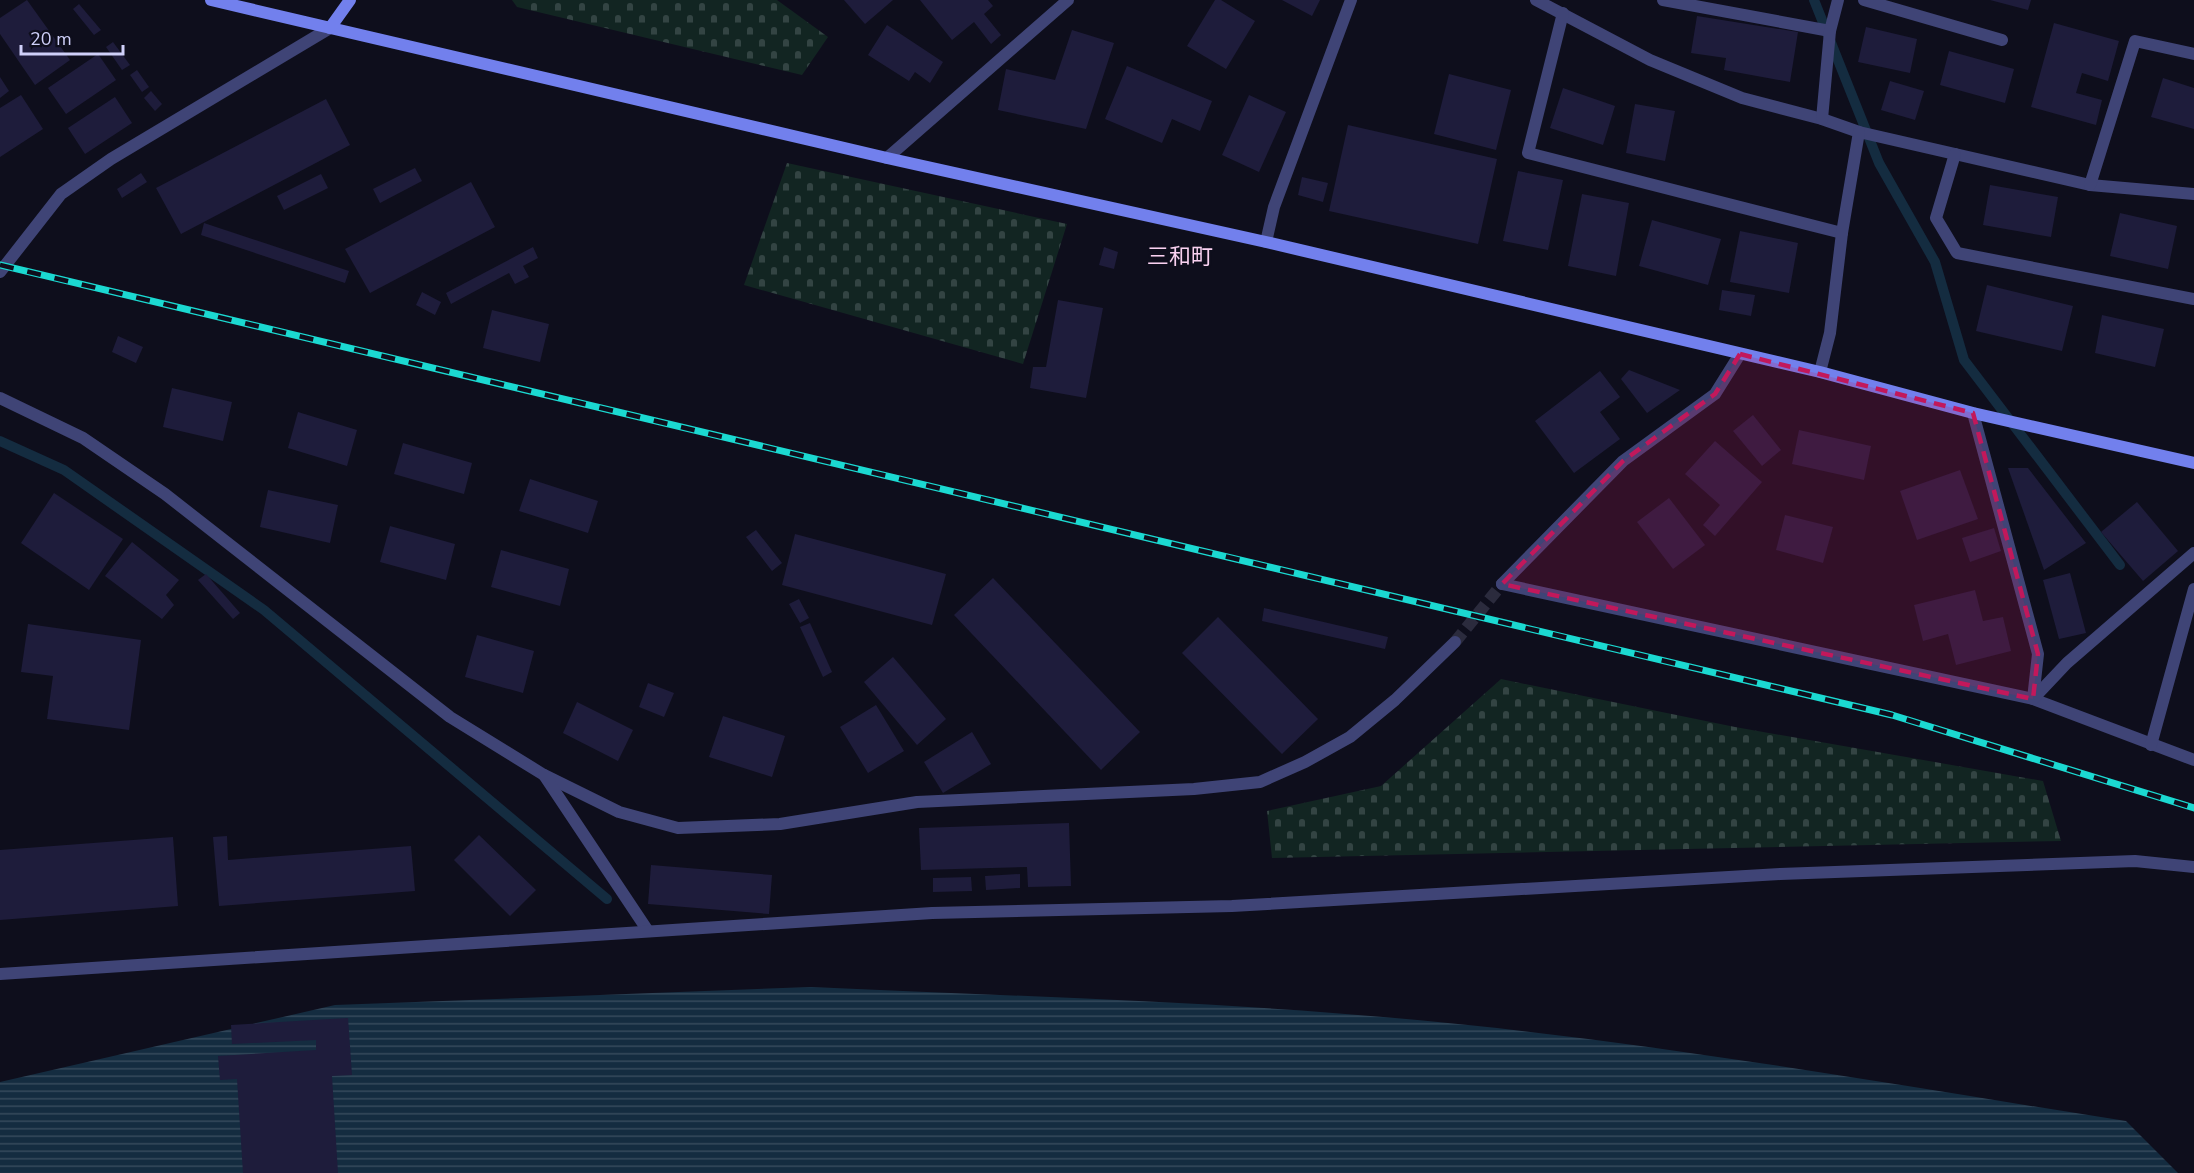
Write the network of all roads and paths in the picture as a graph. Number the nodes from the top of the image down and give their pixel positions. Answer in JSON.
{"nodes":[{"id":1,"x":211,"y":0,"type":"edge"},
{"id":2,"x":350,"y":0,"type":"edge"},
{"id":3,"x":1068,"y":0,"type":"edge"},
{"id":4,"x":1351,"y":0,"type":"edge"},
{"id":5,"x":1536,"y":0,"type":"edge"},
{"id":6,"x":1663,"y":0,"type":"edge"},
{"id":7,"x":1838,"y":0,"type":"edge"},
{"id":8,"x":1864,"y":0,"type":"edge"},
{"id":9,"x":1563,"y":13,"type":"junction"},
{"id":10,"x":330,"y":28,"type":"junction"},
{"id":11,"x":1830,"y":31,"type":"junction"},
{"id":12,"x":2002,"y":40,"type":"dead end"},
{"id":13,"x":2194,"y":54,"type":"edge"},
{"id":14,"x":1822,"y":119,"type":"junction"},
{"id":15,"x":1859,"y":132,"type":"junction"},
{"id":16,"x":1955,"y":154,"type":"junction"},
{"id":17,"x":887,"y":158,"type":"junction"},
{"id":18,"x":2090,"y":185,"type":"junction"},
{"id":19,"x":2194,"y":194,"type":"edge"},
{"id":20,"x":1842,"y":233,"type":"junction"},
{"id":21,"x":1266,"y":242,"type":"junction"},
{"id":22,"x":0,"y":272,"type":"edge"},
{"id":23,"x":2194,"y":299,"type":"edge"},
{"id":24,"x":1740,"y":354,"type":"junction"},
{"id":25,"x":1820,"y":372,"type":"junction"},
{"id":26,"x":0,"y":398,"type":"edge"},
{"id":27,"x":1973,"y":413,"type":"junction"},
{"id":28,"x":2194,"y":463,"type":"edge"},
{"id":29,"x":2194,"y":552,"type":"edge"},
{"id":30,"x":2194,"y":589,"type":"edge"},
{"id":31,"x":1455,"y":642,"type":"tunnel mouth"},
{"id":32,"x":2033,"y":699,"type":"junction"},
{"id":33,"x":2151,"y":746,"type":"junction"},
{"id":34,"x":2194,"y":760,"type":"edge"},
{"id":35,"x":543,"y":775,"type":"junction"},
{"id":36,"x":2194,"y":867,"type":"edge"},
{"id":37,"x":648,"y":931,"type":"junction"},
{"id":38,"x":0,"y":974,"type":"edge"}],
"edges":[{"from":1,"to":10,"type":"street"},
{"from":2,"to":10,"type":"street"},
{"from":3,"to":17,"type":"street"},
{"from":4,"to":21,"type":"street"},
{"from":5,"to":9,"type":"street"},
{"from":6,"to":11,"type":"street"},
{"from":7,"to":11,"type":"street"},
{"from":8,"to":12,"type":"street"},
{"from":9,"to":14,"type":"street"},
{"from":9,"to":20,"type":"street"},
{"from":10,"to":17,"type":"street"},
{"from":10,"to":22,"type":"street"},
{"from":11,"to":14,"type":"street"},
{"from":13,"to":18,"type":"street"},
{"from":14,"to":15,"type":"street"},
{"from":15,"to":16,"type":"street"},
{"from":15,"to":20,"type":"street"},
{"from":16,"to":18,"type":"street"},
{"from":16,"to":23,"type":"street"},
{"from":17,"to":21,"type":"street"},
{"from":18,"to":19,"type":"street"},
{"from":20,"to":25,"type":"street"},
{"from":21,"to":24,"type":"street"},
{"from":24,"to":25,"type":"street"},
{"from":24,"to":32,"type":"street"},
{"from":25,"to":27,"type":"street"},
{"from":26,"to":35,"type":"street"},
{"from":27,"to":28,"type":"street"},
{"from":27,"to":32,"type":"street"},
{"from":29,"to":32,"type":"street"},
{"from":30,"to":33,"type":"street"},
{"from":31,"to":35,"type":"street"},
{"from":32,"to":33,"type":"street"},
{"from":33,"to":34,"type":"street"},
{"from":35,"to":37,"type":"street"},
{"from":36,"to":37,"type":"street"},
{"from":37,"to":38,"type":"street"}]}
